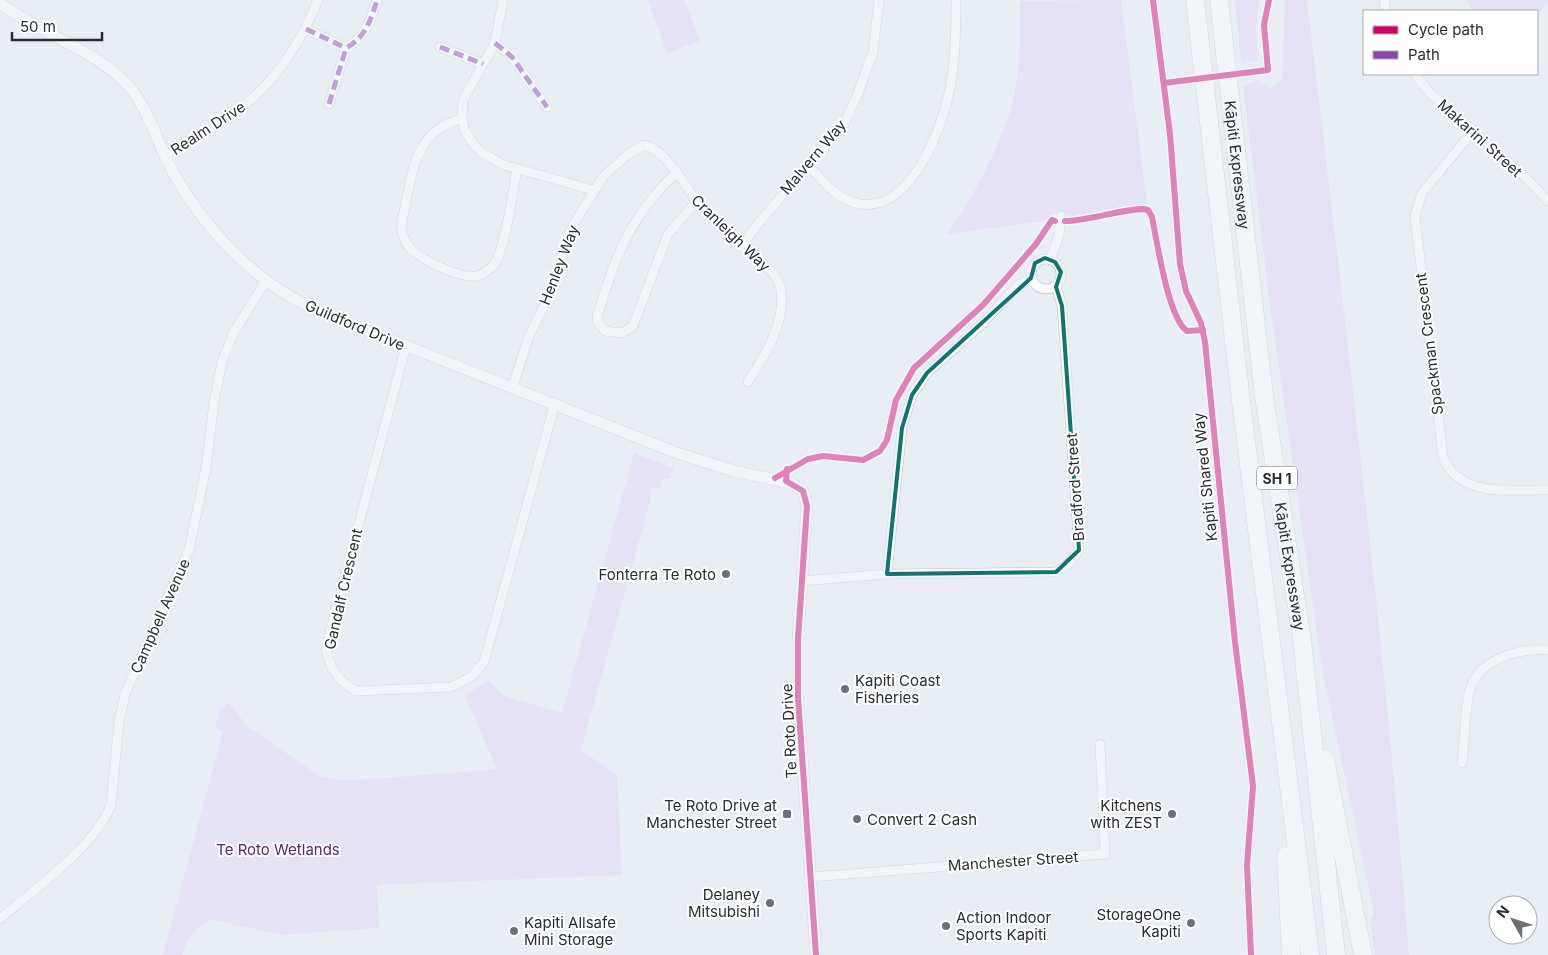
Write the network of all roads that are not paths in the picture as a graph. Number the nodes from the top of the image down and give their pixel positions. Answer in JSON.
{"nodes":[{"id":1,"x":318,"y":0,"type":"edge"},
{"id":2,"x":377,"y":0,"type":"edge"},
{"id":3,"x":503,"y":0,"type":"edge"},
{"id":4,"x":879,"y":0,"type":"edge"},
{"id":5,"x":956,"y":0,"type":"edge"},
{"id":6,"x":1195,"y":0,"type":"edge"},
{"id":7,"x":1220,"y":0,"type":"edge"},
{"id":8,"x":0,"y":4,"type":"edge"},
{"id":9,"x":306,"y":29,"type":"junction"},
{"id":10,"x":495,"y":43,"type":"junction"},
{"id":11,"x":346,"y":48,"type":"junction"},
{"id":12,"x":440,"y":48,"type":"dead end"},
{"id":13,"x":483,"y":64,"type":"junction"},
{"id":14,"x":1416,"y":75,"type":"edge"},
{"id":15,"x":329,"y":104,"type":"dead end"},
{"id":16,"x":547,"y":107,"type":"dead end"},
{"id":17,"x":462,"y":119,"type":"junction"},
{"id":18,"x":1473,"y":131,"type":"junction"},
{"id":19,"x":652,"y":146,"type":"joint"},
{"id":20,"x":165,"y":156,"type":"junction"},
{"id":21,"x":808,"y":166,"type":"junction"},
{"id":22,"x":517,"y":170,"type":"junction"},
{"id":23,"x":676,"y":173,"type":"junction"},
{"id":24,"x":593,"y":190,"type":"junction"},
{"id":25,"x":1548,"y":201,"type":"edge"},
{"id":26,"x":696,"y":202,"type":"junction"},
{"id":27,"x":1060,"y":216,"type":"dead end"},
{"id":28,"x":741,"y":247,"type":"junction"},
{"id":29,"x":1050,"y":259,"type":"junction"},
{"id":30,"x":1031,"y":278,"type":"junction"},
{"id":31,"x":267,"y":279,"type":"junction"},
{"id":32,"x":1056,"y":286,"type":"junction"},
{"id":33,"x":406,"y":346,"type":"junction"},
{"id":34,"x":748,"y":382,"type":"dead end"},
{"id":35,"x":513,"y":386,"type":"junction"},
{"id":36,"x":554,"y":403,"type":"junction"},
{"id":37,"x":1548,"y":490,"type":"edge"},
{"id":38,"x":807,"y":506,"type":"joint"},
{"id":39,"x":888,"y":574,"type":"junction"},
{"id":40,"x":802,"y":580,"type":"junction"},
{"id":41,"x":1267,"y":608,"type":"junction"},
{"id":42,"x":1302,"y":640,"type":"junction"},
{"id":43,"x":1548,"y":650,"type":"edge"},
{"id":44,"x":1100,"y":744,"type":"dead end"},
{"id":45,"x":1462,"y":763,"type":"dead end"},
{"id":46,"x":811,"y":877,"type":"junction"},
{"id":47,"x":0,"y":919,"type":"edge"},
{"id":48,"x":816,"y":955,"type":"edge"},
{"id":49,"x":1291,"y":955,"type":"edge"},
{"id":50,"x":1310,"y":955,"type":"edge"},
{"id":51,"x":1336,"y":955,"type":"edge"},
{"id":52,"x":1363,"y":955,"type":"edge"}],
"edges":[{"from":1,"to":9,"type":"street","name":"Realm Drive"},
{"from":2,"to":11,"type":"street"},
{"from":3,"to":10,"type":"street"},
{"from":4,"to":21,"type":"street","name":"Malvern Way"},
{"from":5,"to":21,"type":"street"},
{"from":6,"to":41,"type":"highway","name":"Kāpiti Expressway","number":"SH 1"},
{"from":7,"to":42,"type":"highway","name":"Kāpiti Expressway","number":"SH 1"},
{"from":8,"to":20,"type":"street","name":"Guildford Drive"},
{"from":9,"to":11,"type":"street"},
{"from":9,"to":20,"type":"street","name":"Realm Drive"},
{"from":10,"to":13,"type":"street"},
{"from":10,"to":16,"type":"street"},
{"from":11,"to":15,"type":"street"},
{"from":12,"to":13,"type":"street"},
{"from":13,"to":17,"type":"street"},
{"from":14,"to":18,"type":"street","name":"Makarini Street"},
{"from":17,"to":22,"type":"street"},
{"from":17,"to":22,"type":"street"},
{"from":18,"to":25,"type":"street","name":"Makarini Street"},
{"from":18,"to":37,"type":"street","name":"Spackman Crescent"},
{"from":19,"to":23,"type":"street","name":"Cranleigh Way"},
{"from":19,"to":24,"type":"street","name":"Henley Way"},
{"from":20,"to":31,"type":"street","name":"Guildford Drive"},
{"from":21,"to":28,"type":"street","name":"Malvern Way"},
{"from":22,"to":24,"type":"street"},
{"from":23,"to":26,"type":"street","name":"Cranleigh Way"},
{"from":23,"to":26,"type":"street"},
{"from":24,"to":35,"type":"street","name":"Henley Way"},
{"from":26,"to":28,"type":"street","name":"Cranleigh Way"},
{"from":27,"to":29,"type":"street"},
{"from":28,"to":34,"type":"street","name":"Cranleigh Way"},
{"from":29,"to":30,"type":"street"},
{"from":29,"to":32,"type":"street","name":"Bradford Street"},
{"from":30,"to":32,"type":"street"},
{"from":30,"to":39,"type":"street"},
{"from":31,"to":33,"type":"street","name":"Guildford Drive"},
{"from":31,"to":47,"type":"street","name":"Campbell Avenue"},
{"from":32,"to":39,"type":"street","name":"Bradford Street"},
{"from":33,"to":35,"type":"street","name":"Guildford Drive"},
{"from":33,"to":36,"type":"street","name":"Gandalf Crescent"},
{"from":35,"to":36,"type":"street","name":"Guildford Drive"},
{"from":36,"to":38,"type":"street","name":"Guildford Drive"},
{"from":38,"to":40,"type":"street","name":"Te Roto Drive"},
{"from":39,"to":40,"type":"street","name":"Bradford Street"},
{"from":40,"to":46,"type":"street","name":"Te Roto Drive"},
{"from":41,"to":49,"type":"highway"},
{"from":41,"to":50,"type":"highway","name":"Kāpiti Expressway","number":"SH 1"},
{"from":42,"to":51,"type":"highway","name":"Kāpiti Expressway","number":"SH 1"},
{"from":42,"to":52,"type":"highway"},
{"from":43,"to":45,"type":"street"},
{"from":44,"to":46,"type":"street","name":"Manchester Street"},
{"from":46,"to":48,"type":"street","name":"Te Roto Drive"}]}
